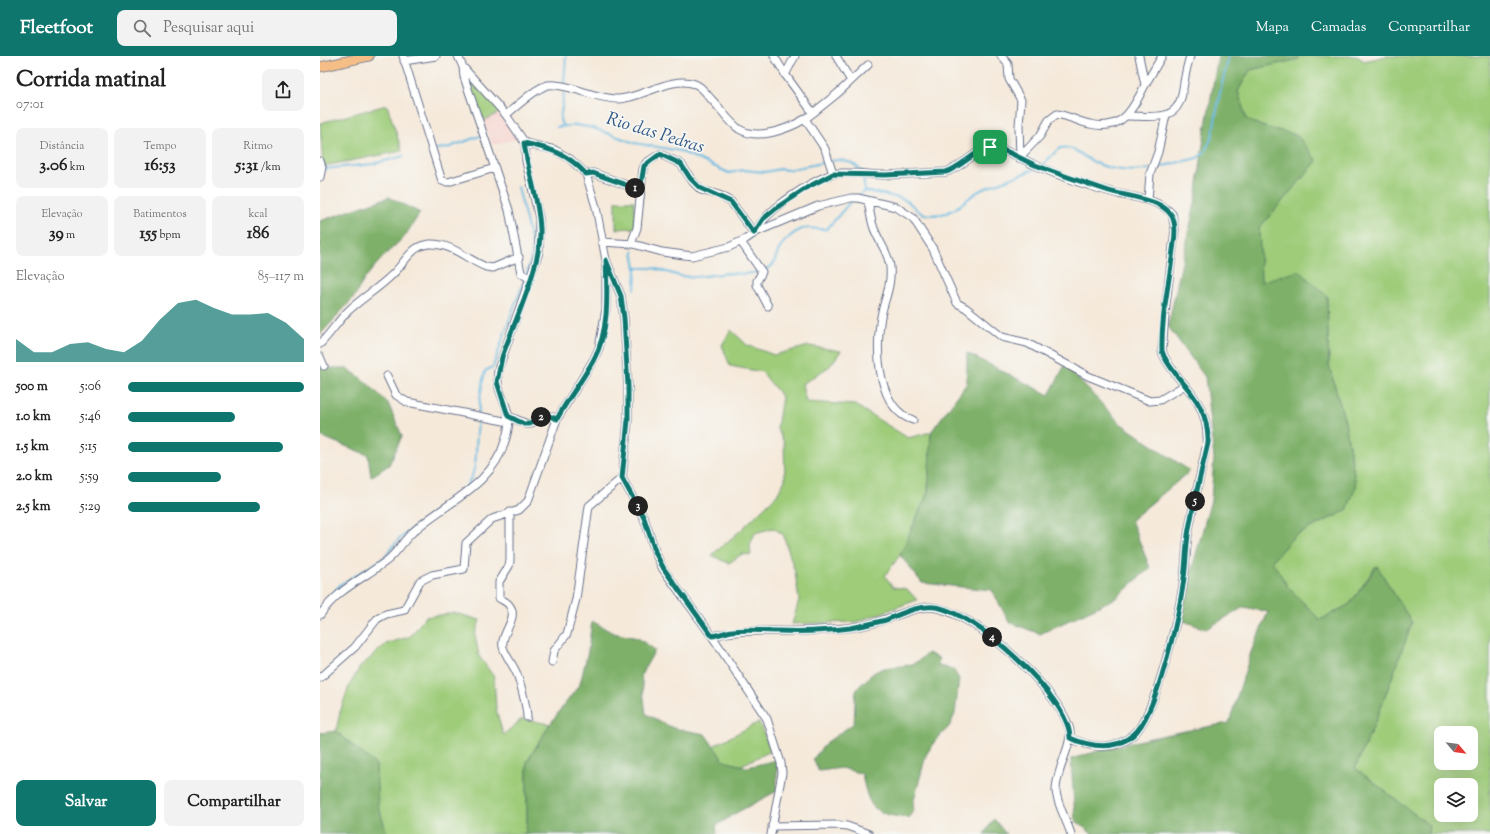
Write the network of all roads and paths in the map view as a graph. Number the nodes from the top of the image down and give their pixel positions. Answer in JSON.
{"nodes":[{"id":1,"x":369,"y":56,"type":"edge"},
{"id":2,"x":436,"y":56,"type":"edge"},
{"id":3,"x":458,"y":56,"type":"edge"},
{"id":4,"x":774,"y":56,"type":"edge"},
{"id":5,"x":795,"y":56,"type":"edge"},
{"id":6,"x":836,"y":56,"type":"edge"},
{"id":7,"x":1001,"y":56,"type":"edge"},
{"id":8,"x":1139,"y":56,"type":"edge"},
{"id":9,"x":1162,"y":56,"type":"edge"},
{"id":10,"x":1190,"y":56,"type":"edge"},
{"id":11,"x":347,"y":58,"type":"edge"},
{"id":12,"x":403,"y":59,"type":"edge"},
{"id":13,"x":868,"y":65,"type":"dead end"},
{"id":14,"x":320,"y":67,"type":"edge"},
{"id":15,"x":467,"y":74,"type":"junction"},
{"id":16,"x":785,"y":75,"type":"junction"},
{"id":17,"x":851,"y":81,"type":"junction"},
{"id":18,"x":1145,"y":85,"type":"junction"},
{"id":19,"x":813,"y":113,"type":"junction"},
{"id":20,"x":506,"y":115,"type":"junction"},
{"id":21,"x":1166,"y":115,"type":"junction"},
{"id":22,"x":1128,"y":116,"type":"junction"},
{"id":23,"x":805,"y":119,"type":"junction"},
{"id":24,"x":524,"y":143,"type":"junction"},
{"id":25,"x":1020,"y":157,"type":"junction"},
{"id":26,"x":495,"y":168,"type":"junction"},
{"id":27,"x":586,"y":174,"type":"junction"},
{"id":28,"x":833,"y":174,"type":"junction"},
{"id":29,"x":640,"y":190,"type":"junction"},
{"id":30,"x":1148,"y":200,"type":"junction"},
{"id":31,"x":868,"y":201,"type":"junction"},
{"id":32,"x":755,"y":233,"type":"junction"},
{"id":33,"x":602,"y":242,"type":"junction"},
{"id":34,"x":741,"y":242,"type":"junction"},
{"id":35,"x":630,"y":244,"type":"junction"},
{"id":36,"x":519,"y":257,"type":"junction"},
{"id":37,"x":606,"y":260,"type":"junction"},
{"id":38,"x":530,"y":279,"type":"junction"},
{"id":39,"x":768,"y":306,"type":"dead end"},
{"id":40,"x":320,"y":344,"type":"edge"},
{"id":41,"x":320,"y":357,"type":"edge"},
{"id":42,"x":324,"y":366,"type":"dead end"},
{"id":43,"x":387,"y":376,"type":"dead end"},
{"id":44,"x":1185,"y":385,"type":"junction"},
{"id":45,"x":509,"y":419,"type":"junction"},
{"id":46,"x":557,"y":419,"type":"junction"},
{"id":47,"x":913,"y":420,"type":"dead end"},
{"id":48,"x":622,"y":478,"type":"junction"},
{"id":49,"x":510,"y":512,"type":"junction"},
{"id":50,"x":320,"y":616,"type":"edge"},
{"id":51,"x":712,"y":636,"type":"junction"},
{"id":52,"x":552,"y":662,"type":"dead end"},
{"id":53,"x":320,"y":678,"type":"edge"},
{"id":54,"x":527,"y":717,"type":"dead end"},
{"id":55,"x":1070,"y":738,"type":"junction"},
{"id":56,"x":772,"y":826,"type":"junction"},
{"id":57,"x":771,"y":834,"type":"edge"},
{"id":58,"x":869,"y":834,"type":"edge"},
{"id":59,"x":1071,"y":834,"type":"edge"}],
"edges":[{"from":1,"to":11,"type":"main road"},
{"from":2,"to":12,"type":"street"},
{"from":3,"to":15,"type":"street"},
{"from":4,"to":16,"type":"street"},
{"from":5,"to":16,"type":"street"},
{"from":6,"to":17,"type":"street"},
{"from":7,"to":25,"type":"street"},
{"from":8,"to":18,"type":"street"},
{"from":9,"to":18,"type":"street"},
{"from":10,"to":21,"type":"street"},
{"from":11,"to":14,"type":"main road"},
{"from":12,"to":26,"type":"street"},
{"from":13,"to":17,"type":"street"},
{"from":15,"to":20,"type":"street"},
{"from":15,"to":26,"type":"street"},
{"from":16,"to":19,"type":"street"},
{"from":17,"to":19,"type":"street"},
{"from":18,"to":22,"type":"street"},
{"from":19,"to":23,"type":"street"},
{"from":20,"to":23,"type":"street"},
{"from":20,"to":24,"type":"street"},
{"from":21,"to":22,"type":"street"},
{"from":21,"to":30,"type":"street"},
{"from":22,"to":25,"type":"street"},
{"from":23,"to":28,"type":"street"},
{"from":24,"to":27,"type":"street"},
{"from":24,"to":38,"type":"street"},
{"from":25,"to":28,"type":"street"},
{"from":25,"to":30,"type":"street"},
{"from":26,"to":36,"type":"street"},
{"from":27,"to":29,"type":"street"},
{"from":27,"to":33,"type":"street"},
{"from":28,"to":32,"type":"street"},
{"from":29,"to":32,"type":"street"},
{"from":29,"to":35,"type":"street"},
{"from":30,"to":44,"type":"street"},
{"from":31,"to":32,"type":"street"},
{"from":31,"to":44,"type":"street"},
{"from":31,"to":47,"type":"street"},
{"from":32,"to":34,"type":"street"},
{"from":33,"to":35,"type":"street"},
{"from":33,"to":37,"type":"street"},
{"from":34,"to":35,"type":"street"},
{"from":34,"to":39,"type":"street"},
{"from":36,"to":38,"type":"street"},
{"from":36,"to":40,"type":"street"},
{"from":37,"to":46,"type":"street"},
{"from":37,"to":48,"type":"street"},
{"from":38,"to":45,"type":"street"},
{"from":41,"to":42,"type":"street"},
{"from":43,"to":45,"type":"street"},
{"from":44,"to":55,"type":"street"},
{"from":45,"to":46,"type":"street"},
{"from":45,"to":50,"type":"street"},
{"from":46,"to":49,"type":"street"},
{"from":48,"to":51,"type":"street"},
{"from":48,"to":52,"type":"street"},
{"from":49,"to":53,"type":"street"},
{"from":49,"to":54,"type":"street"},
{"from":51,"to":55,"type":"street"},
{"from":51,"to":56,"type":"street"},
{"from":55,"to":59,"type":"street"},
{"from":56,"to":57,"type":"street"},
{"from":56,"to":58,"type":"street"}]}
